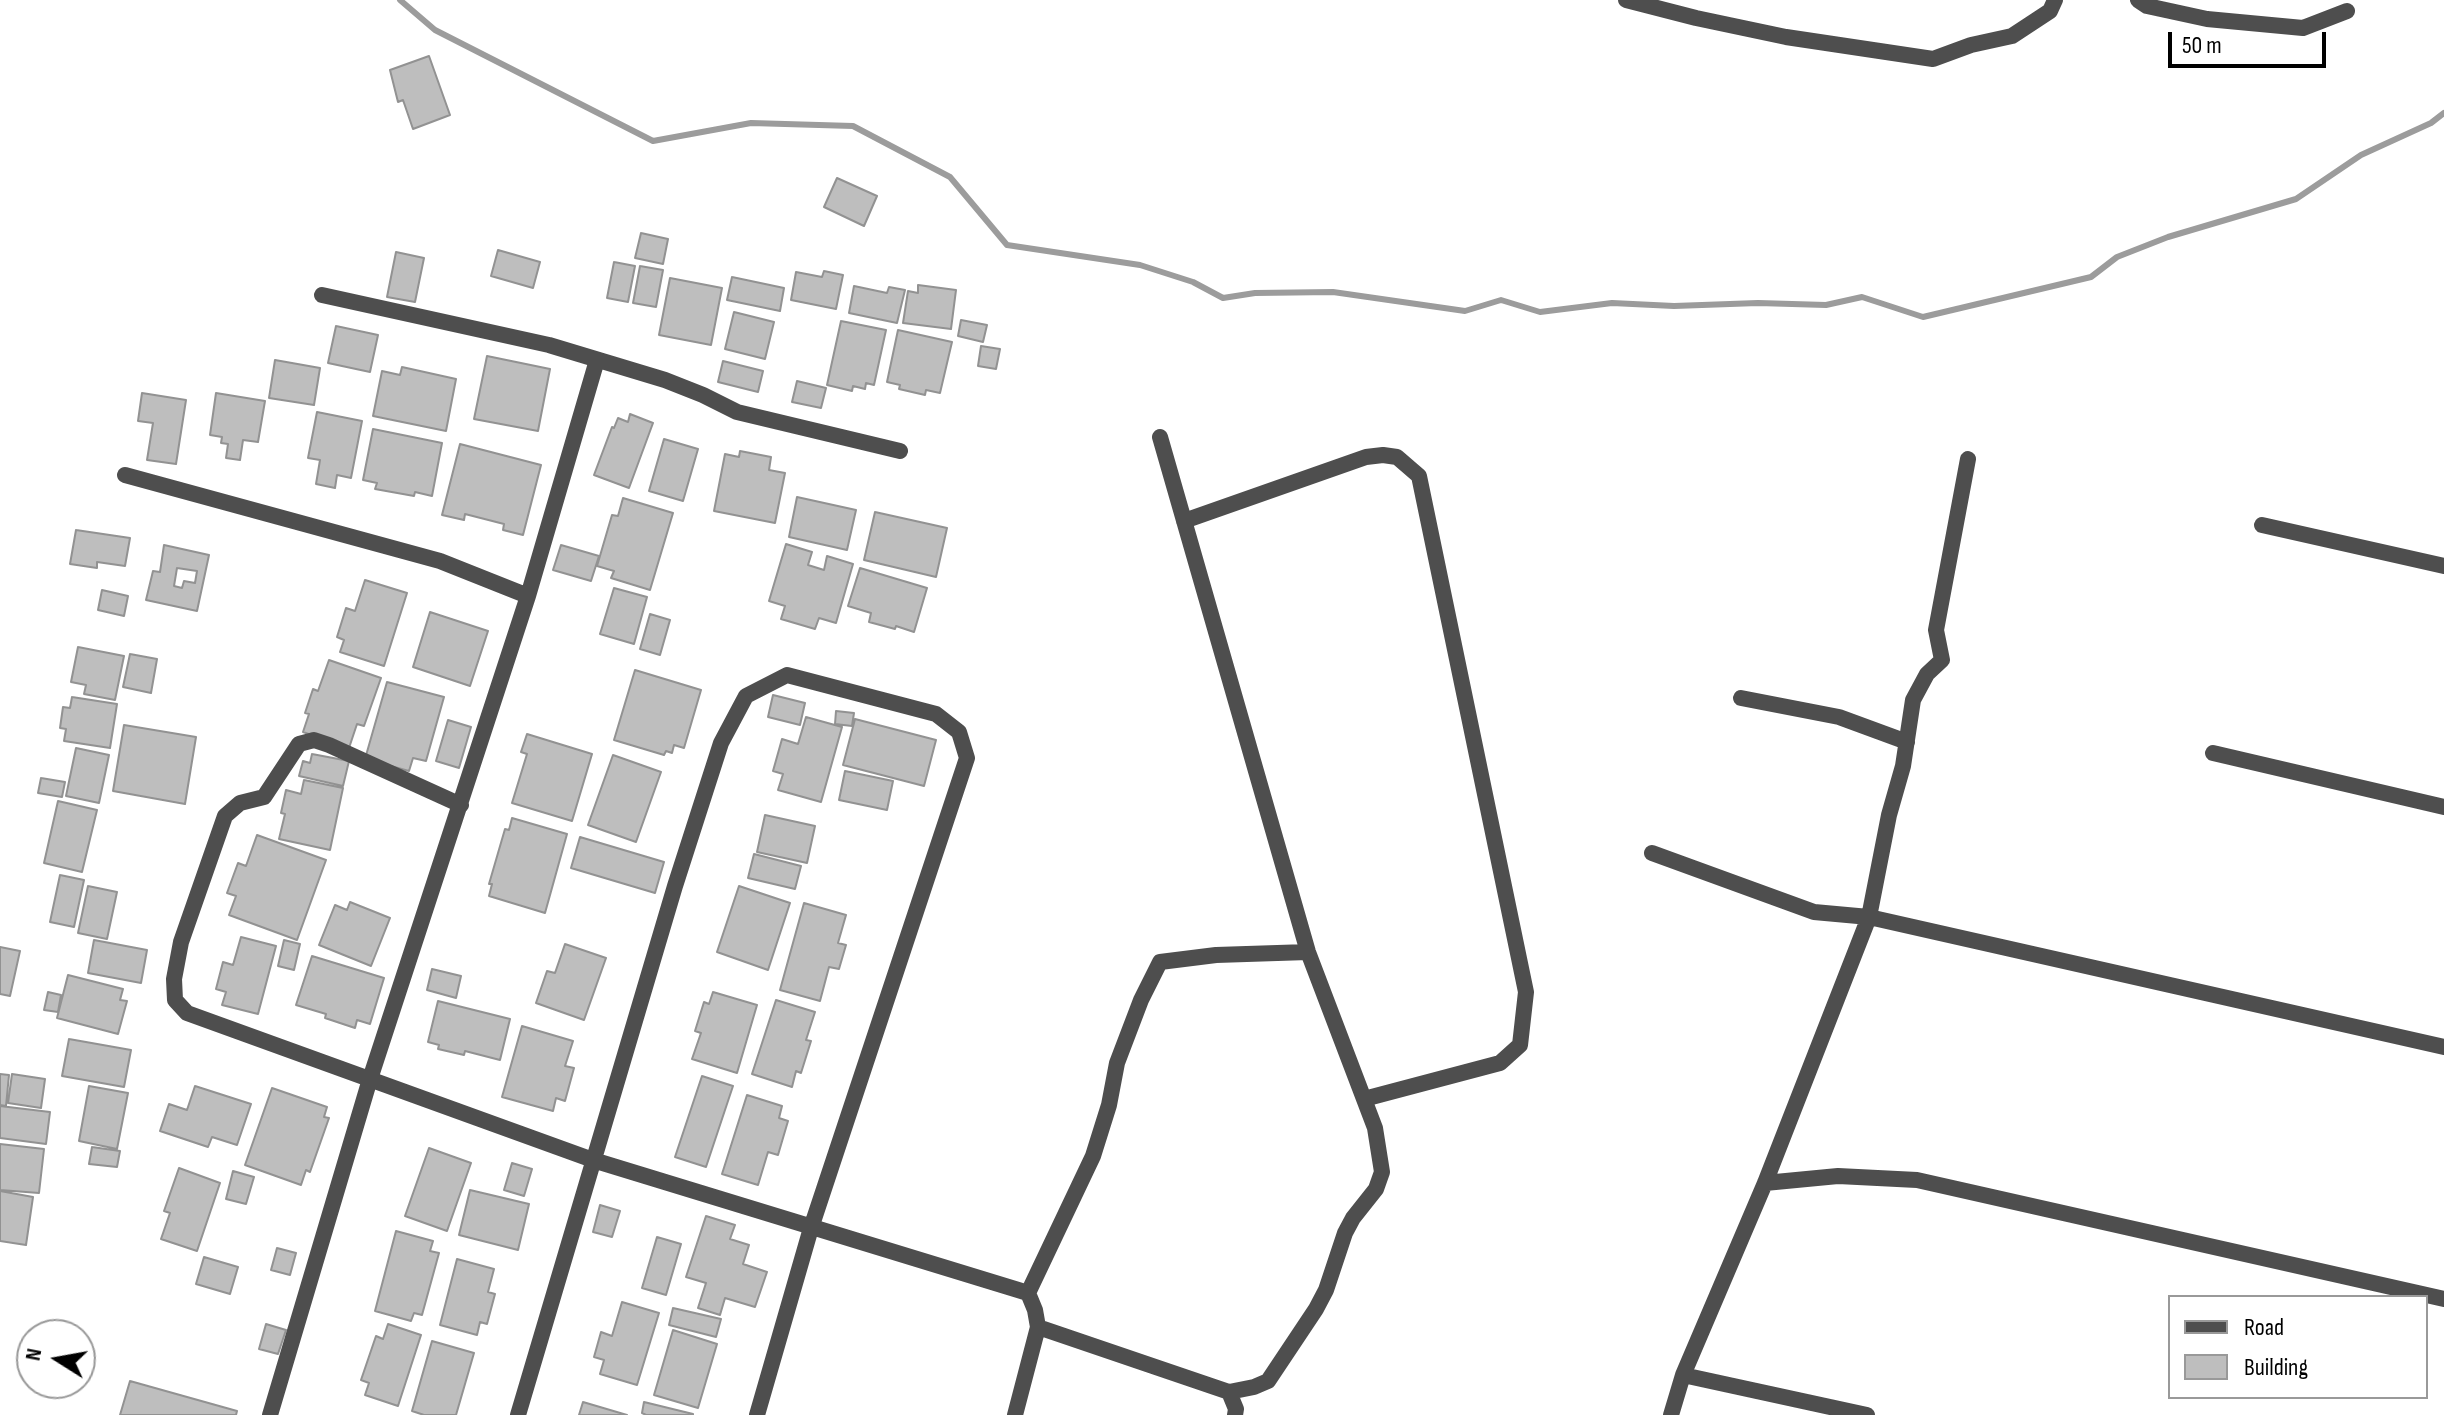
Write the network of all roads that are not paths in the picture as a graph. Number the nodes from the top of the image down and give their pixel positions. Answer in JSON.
{"nodes":[{"id":1,"x":1626,"y":0,"type":"edge"},
{"id":2,"x":1699,"y":0,"type":"edge"},
{"id":3,"x":2055,"y":0,"type":"edge"},
{"id":4,"x":2138,"y":0,"type":"edge"},
{"id":5,"x":2347,"y":11,"type":"dead end"},
{"id":6,"x":1696,"y":18,"type":"junction"},
{"id":7,"x":322,"y":295,"type":"dead end"},
{"id":8,"x":597,"y":360,"type":"junction"},
{"id":9,"x":1160,"y":437,"type":"dead end"},
{"id":10,"x":900,"y":451,"type":"dead end"},
{"id":11,"x":1968,"y":459,"type":"dead end"},
{"id":12,"x":125,"y":475,"type":"dead end"},
{"id":13,"x":1184,"y":521,"type":"junction"},
{"id":14,"x":2262,"y":525,"type":"dead end"},
{"id":15,"x":2444,"y":566,"type":"edge"},
{"id":16,"x":528,"y":596,"type":"junction"},
{"id":17,"x":1741,"y":698,"type":"dead end"},
{"id":18,"x":1907,"y":742,"type":"junction"},
{"id":19,"x":2213,"y":753,"type":"dead end"},
{"id":20,"x":461,"y":805,"type":"junction"},
{"id":21,"x":2444,"y":807,"type":"edge"},
{"id":22,"x":1652,"y":853,"type":"dead end"},
{"id":23,"x":1869,"y":917,"type":"junction"},
{"id":24,"x":1308,"y":952,"type":"junction"},
{"id":25,"x":2444,"y":1047,"type":"edge"},
{"id":26,"x":370,"y":1079,"type":"junction"},
{"id":27,"x":1364,"y":1099,"type":"junction"},
{"id":28,"x":593,"y":1160,"type":"junction"},
{"id":29,"x":1765,"y":1183,"type":"junction"},
{"id":30,"x":811,"y":1228,"type":"junction"},
{"id":31,"x":1028,"y":1293,"type":"junction"},
{"id":32,"x":2426,"y":1295,"type":"edge"},
{"id":33,"x":1038,"y":1327,"type":"junction"},
{"id":34,"x":1683,"y":1375,"type":"junction"},
{"id":35,"x":1229,"y":1392,"type":"junction"},
{"id":36,"x":270,"y":1415,"type":"edge"},
{"id":37,"x":518,"y":1415,"type":"edge"},
{"id":38,"x":757,"y":1415,"type":"edge"},
{"id":39,"x":1015,"y":1415,"type":"edge"},
{"id":40,"x":1235,"y":1415,"type":"edge"},
{"id":41,"x":1671,"y":1415,"type":"edge"},
{"id":42,"x":1867,"y":1415,"type":"edge"}],
"edges":[{"from":1,"to":6,"type":"street"},
{"from":2,"to":6,"type":"street"},
{"from":3,"to":6,"type":"street"},
{"from":4,"to":5,"type":"street"},
{"from":7,"to":8,"type":"street"},
{"from":8,"to":10,"type":"street"},
{"from":8,"to":16,"type":"street"},
{"from":9,"to":13,"type":"street"},
{"from":11,"to":18,"type":"street"},
{"from":12,"to":16,"type":"street"},
{"from":13,"to":24,"type":"street"},
{"from":13,"to":27,"type":"street"},
{"from":14,"to":15,"type":"street"},
{"from":16,"to":20,"type":"street"},
{"from":17,"to":18,"type":"street"},
{"from":18,"to":23,"type":"street"},
{"from":19,"to":21,"type":"street"},
{"from":20,"to":26,"type":"street"},
{"from":20,"to":26,"type":"street"},
{"from":22,"to":23,"type":"street"},
{"from":23,"to":25,"type":"street"},
{"from":23,"to":29,"type":"street"},
{"from":24,"to":27,"type":"street"},
{"from":24,"to":31,"type":"street"},
{"from":26,"to":28,"type":"street"},
{"from":26,"to":36,"type":"street"},
{"from":27,"to":35,"type":"street"},
{"from":28,"to":30,"type":"street"},
{"from":28,"to":30,"type":"street"},
{"from":28,"to":37,"type":"street"},
{"from":29,"to":32,"type":"street"},
{"from":29,"to":34,"type":"street"},
{"from":30,"to":31,"type":"street"},
{"from":30,"to":38,"type":"street"},
{"from":31,"to":33,"type":"street"},
{"from":33,"to":35,"type":"street"},
{"from":33,"to":39,"type":"street"},
{"from":34,"to":41,"type":"street"},
{"from":34,"to":42,"type":"street"},
{"from":35,"to":40,"type":"street"}]}
